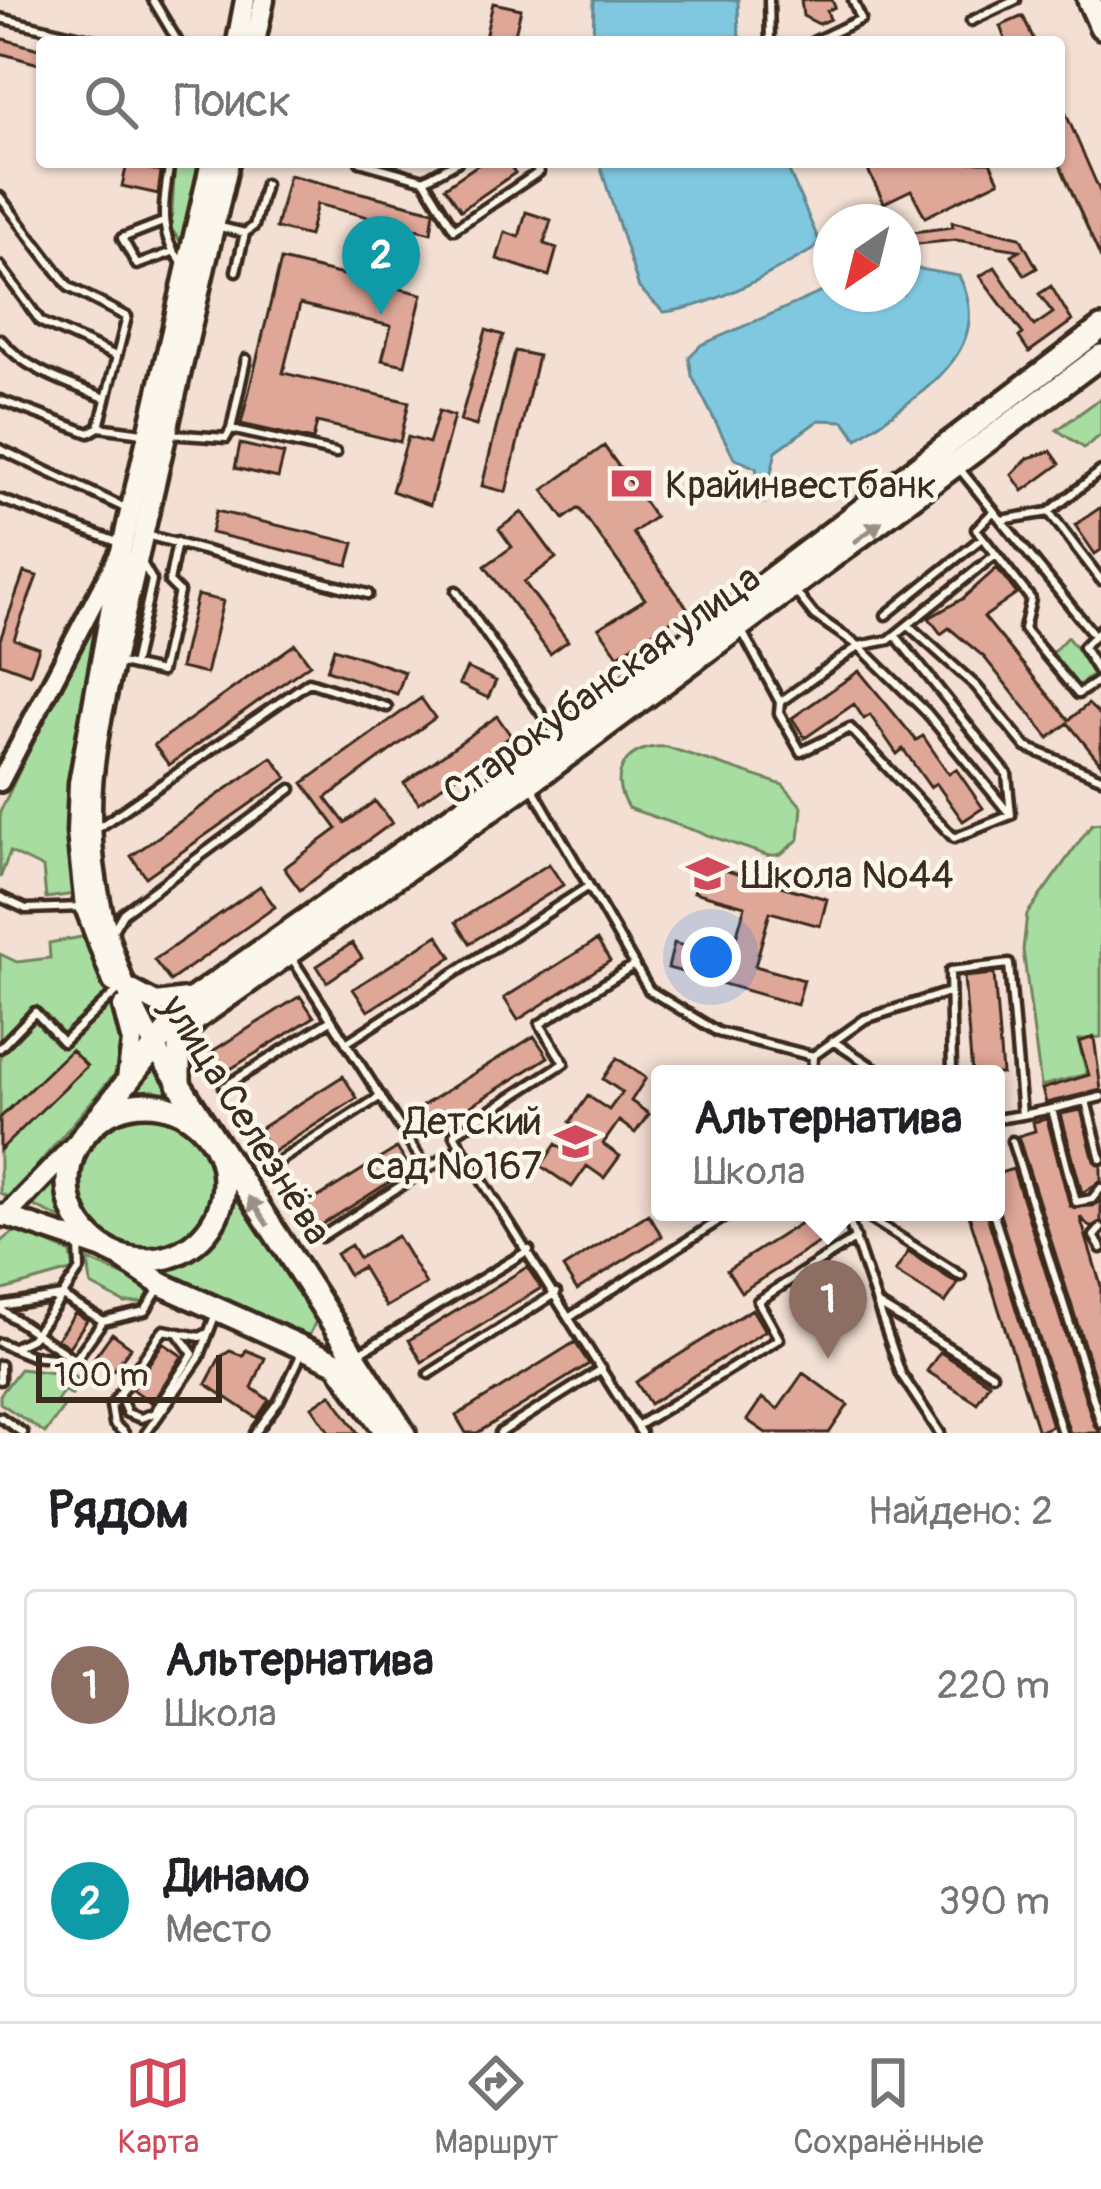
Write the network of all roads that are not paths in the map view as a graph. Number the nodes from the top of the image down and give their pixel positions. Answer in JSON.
{"nodes":[{"id":1,"x":153,"y":0,"type":"edge"},
{"id":2,"x":769,"y":0,"type":"edge"},
{"id":3,"x":853,"y":0,"type":"edge"},
{"id":4,"x":1089,"y":0,"type":"edge"},
{"id":5,"x":258,"y":1,"type":"edge"},
{"id":6,"x":1011,"y":1,"type":"edge"},
{"id":7,"x":0,"y":18,"type":"edge"},
{"id":8,"x":971,"y":21,"type":"dead end"},
{"id":9,"x":1101,"y":28,"type":"edge"},
{"id":10,"x":77,"y":36,"type":"edge"},
{"id":11,"x":174,"y":36,"type":"edge"},
{"id":12,"x":240,"y":36,"type":"edge"},
{"id":13,"x":255,"y":36,"type":"edge"},
{"id":14,"x":770,"y":36,"type":"edge"},
{"id":15,"x":826,"y":36,"type":"edge"},
{"id":16,"x":170,"y":168,"type":"edge"},
{"id":17,"x":210,"y":168,"type":"edge"},
{"id":18,"x":228,"y":168,"type":"edge"},
{"id":19,"x":381,"y":168,"type":"edge"},
{"id":20,"x":446,"y":168,"type":"edge"},
{"id":21,"x":536,"y":168,"type":"edge"},
{"id":22,"x":424,"y":180,"type":"junction"},
{"id":23,"x":265,"y":184,"type":"dead end"},
{"id":24,"x":0,"y":197,"type":"edge"},
{"id":25,"x":163,"y":222,"type":"junction"},
{"id":26,"x":214,"y":226,"type":"junction"},
{"id":27,"x":245,"y":233,"type":"junction"},
{"id":28,"x":172,"y":253,"type":"junction"},
{"id":29,"x":0,"y":266,"type":"edge"},
{"id":30,"x":196,"y":270,"type":"junction"},
{"id":31,"x":236,"y":272,"type":"dead end"},
{"id":32,"x":1101,"y":328,"type":"edge"},
{"id":33,"x":0,"y":339,"type":"edge"},
{"id":34,"x":116,"y":356,"type":"junction"},
{"id":35,"x":1101,"y":356,"type":"edge"},
{"id":36,"x":246,"y":359,"type":"dead end"},
{"id":37,"x":105,"y":398,"type":"junction"},
{"id":38,"x":0,"y":400,"type":"edge"},
{"id":39,"x":99,"y":427,"type":"junction"},
{"id":40,"x":231,"y":429,"type":"junction"},
{"id":41,"x":157,"y":434,"type":"junction"},
{"id":42,"x":0,"y":449,"type":"edge"},
{"id":43,"x":336,"y":453,"type":"dead end"},
{"id":44,"x":957,"y":465,"type":"junction"},
{"id":45,"x":1101,"y":471,"type":"edge"},
{"id":46,"x":0,"y":499,"type":"edge"},
{"id":47,"x":131,"y":510,"type":"junction"},
{"id":48,"x":994,"y":512,"type":"junction"},
{"id":49,"x":1049,"y":512,"type":"junction"},
{"id":50,"x":1001,"y":520,"type":"junction"},
{"id":51,"x":142,"y":534,"type":"junction"},
{"id":52,"x":982,"y":538,"type":"junction"},
{"id":53,"x":177,"y":542,"type":"junction"},
{"id":54,"x":127,"y":551,"type":"junction"},
{"id":55,"x":996,"y":554,"type":"junction"},
{"id":56,"x":1101,"y":580,"type":"edge"},
{"id":57,"x":793,"y":588,"type":"junction"},
{"id":58,"x":456,"y":590,"type":"dead end"},
{"id":59,"x":368,"y":595,"type":"dead end"},
{"id":60,"x":103,"y":603,"type":"junction"},
{"id":61,"x":1030,"y":613,"type":"junction"},
{"id":62,"x":886,"y":615,"type":"dead end"},
{"id":63,"x":1037,"y":621,"type":"dead end"},
{"id":64,"x":908,"y":625,"type":"junction"},
{"id":65,"x":740,"y":628,"type":"junction"},
{"id":66,"x":1097,"y":632,"type":"edge"},
{"id":67,"x":896,"y":635,"type":"junction"},
{"id":68,"x":860,"y":646,"type":"junction"},
{"id":69,"x":117,"y":663,"type":"junction"},
{"id":70,"x":1101,"y":678,"type":"edge"},
{"id":71,"x":780,"y":702,"type":"junction"},
{"id":72,"x":387,"y":707,"type":"dead end"},
{"id":73,"x":559,"y":740,"type":"junction"},
{"id":74,"x":525,"y":775,"type":"junction"},
{"id":75,"x":1101,"y":778,"type":"edge"},
{"id":76,"x":0,"y":782,"type":"edge"},
{"id":77,"x":291,"y":789,"type":"dead end"},
{"id":78,"x":1011,"y":815,"type":"junction"},
{"id":79,"x":85,"y":831,"type":"junction"},
{"id":80,"x":590,"y":886,"type":"junction"},
{"id":81,"x":0,"y":896,"type":"edge"},
{"id":82,"x":85,"y":907,"type":"junction"},
{"id":83,"x":110,"y":935,"type":"junction"},
{"id":84,"x":290,"y":956,"type":"junction"},
{"id":85,"x":635,"y":965,"type":"junction"},
{"id":86,"x":122,"y":989,"type":"junction"},
{"id":87,"x":949,"y":992,"type":"junction"},
{"id":88,"x":194,"y":998,"type":"junction"},
{"id":89,"x":331,"y":1020,"type":"junction"},
{"id":90,"x":833,"y":1041,"type":"junction"},
{"id":91,"x":346,"y":1043,"type":"junction"},
{"id":92,"x":0,"y":1048,"type":"edge"},
{"id":93,"x":153,"y":1048,"type":"junction"},
{"id":94,"x":813,"y":1056,"type":"junction"},
{"id":95,"x":812,"y":1065,"type":"edge"},
{"id":96,"x":869,"y":1065,"type":"edge"},
{"id":97,"x":952,"y":1065,"type":"edge"},
{"id":98,"x":128,"y":1078,"type":"junction"},
{"id":99,"x":179,"y":1084,"type":"junction"},
{"id":100,"x":224,"y":1088,"type":"dead end"},
{"id":101,"x":380,"y":1096,"type":"junction"},
{"id":102,"x":1101,"y":1097,"type":"edge"},
{"id":103,"x":1086,"y":1101,"type":"junction"},
{"id":104,"x":1052,"y":1109,"type":"junction"},
{"id":105,"x":1022,"y":1115,"type":"junction"},
{"id":106,"x":1005,"y":1118,"type":"edge"},
{"id":107,"x":87,"y":1132,"type":"junction"},
{"id":108,"x":211,"y":1139,"type":"junction"},
{"id":109,"x":1012,"y":1141,"type":"dead end"},
{"id":110,"x":461,"y":1147,"type":"junction"},
{"id":111,"x":1101,"y":1160,"type":"edge"},
{"id":112,"x":273,"y":1165,"type":"dead end"},
{"id":113,"x":427,"y":1169,"type":"junction"},
{"id":114,"x":1101,"y":1188,"type":"edge"},
{"id":115,"x":4,"y":1212,"type":"edge"},
{"id":116,"x":718,"y":1221,"type":"edge"},
{"id":117,"x":849,"y":1221,"type":"edge"},
{"id":118,"x":874,"y":1221,"type":"edge"},
{"id":119,"x":996,"y":1221,"type":"edge"},
{"id":120,"x":1101,"y":1228,"type":"edge"},
{"id":121,"x":321,"y":1237,"type":"dead end"},
{"id":122,"x":856,"y":1238,"type":"junction"},
{"id":123,"x":79,"y":1242,"type":"junction"},
{"id":124,"x":1101,"y":1248,"type":"edge"},
{"id":125,"x":529,"y":1250,"type":"junction"},
{"id":126,"x":115,"y":1253,"type":"junction"},
{"id":127,"x":961,"y":1276,"type":"dead end"},
{"id":128,"x":161,"y":1284,"type":"junction"},
{"id":129,"x":556,"y":1294,"type":"junction"},
{"id":130,"x":62,"y":1296,"type":"junction"},
{"id":131,"x":876,"y":1303,"type":"junction"},
{"id":132,"x":0,"y":1307,"type":"edge"},
{"id":133,"x":218,"y":1310,"type":"junction"},
{"id":134,"x":327,"y":1310,"type":"junction"},
{"id":135,"x":570,"y":1317,"type":"junction"},
{"id":136,"x":103,"y":1321,"type":"junction"},
{"id":137,"x":36,"y":1333,"type":"junction"},
{"id":138,"x":208,"y":1334,"type":"junction"},
{"id":139,"x":179,"y":1335,"type":"junction"},
{"id":140,"x":0,"y":1343,"type":"edge"},
{"id":141,"x":304,"y":1348,"type":"junction"},
{"id":142,"x":8,"y":1349,"type":"junction"},
{"id":143,"x":347,"y":1359,"type":"junction"},
{"id":144,"x":75,"y":1360,"type":"junction"},
{"id":145,"x":0,"y":1365,"type":"edge"},
{"id":146,"x":602,"y":1369,"type":"junction"},
{"id":147,"x":429,"y":1373,"type":"dead end"},
{"id":148,"x":992,"y":1373,"type":"dead end"},
{"id":149,"x":0,"y":1380,"type":"edge"},
{"id":150,"x":119,"y":1394,"type":"junction"},
{"id":151,"x":0,"y":1417,"type":"edge"},
{"id":152,"x":153,"y":1423,"type":"junction"},
{"id":153,"x":1101,"y":1423,"type":"edge"},
{"id":154,"x":639,"y":1429,"type":"edge"},
{"id":155,"x":17,"y":1431,"type":"edge"},
{"id":156,"x":124,"y":1433,"type":"edge"},
{"id":157,"x":146,"y":1433,"type":"edge"},
{"id":158,"x":156,"y":1433,"type":"edge"},
{"id":159,"x":256,"y":1433,"type":"edge"},
{"id":160,"x":386,"y":1433,"type":"edge"},
{"id":161,"x":404,"y":1433,"type":"edge"},
{"id":162,"x":500,"y":1433,"type":"edge"},
{"id":163,"x":940,"y":1433,"type":"edge"},
{"id":164,"x":1062,"y":1433,"type":"edge"}],
"edges":[{"from":1,"to":11,"type":"lane"},
{"from":2,"to":14,"type":"lane"},
{"from":3,"to":15,"type":"lane"},
{"from":4,"to":9,"type":"main road"},
{"from":5,"to":12,"type":"main road"},
{"from":5,"to":13,"type":"main road"},
{"from":6,"to":8,"type":"lane"},
{"from":7,"to":10,"type":"lane"},
{"from":16,"to":25,"type":"lane"},
{"from":17,"to":30,"type":"main road","name":"улица Селезнёва"},
{"from":18,"to":26,"type":"main road","name":"улица Селезнёва"},
{"from":19,"to":22,"type":"lane"},
{"from":20,"to":22,"type":"lane"},
{"from":21,"to":22,"type":"lane"},
{"from":23,"to":27,"type":"lane"},
{"from":24,"to":34,"type":"lane"},
{"from":25,"to":28,"type":"lane"},
{"from":25,"to":28,"type":"lane"},
{"from":26,"to":27,"type":"lane"},
{"from":26,"to":30,"type":"main road","name":"улица Селезнёва"},
{"from":27,"to":31,"type":"lane"},
{"from":28,"to":30,"type":"lane"},
{"from":29,"to":34,"type":"lane"},
{"from":30,"to":41,"type":"main road","name":"улица Селезнёва"},
{"from":32,"to":73,"type":"main road","name":"Старокубанская улица"},
{"from":33,"to":37,"type":"lane"},
{"from":34,"to":37,"type":"lane"},
{"from":35,"to":44,"type":"main road","name":"Старокубанская улица"},
{"from":36,"to":40,"type":"lane"},
{"from":37,"to":39,"type":"lane"},
{"from":38,"to":39,"type":"lane"},
{"from":39,"to":41,"type":"lane"},
{"from":40,"to":41,"type":"lane"},
{"from":40,"to":43,"type":"lane"},
{"from":41,"to":47,"type":"main road","name":"улица Селезнёва"},
{"from":41,"to":51,"type":"main road","name":"улица Селезнёва"},
{"from":42,"to":47,"type":"lane"},
{"from":44,"to":48,"type":"lane"},
{"from":57,"to":44,"type":"main road","name":"Старокубанская улица","one_way":true},
{"from":45,"to":49,"type":"lane"},
{"from":46,"to":54,"type":"lane"},
{"from":47,"to":54,"type":"main road","name":"улица Селезнёва"},
{"from":48,"to":50,"type":"lane"},
{"from":48,"to":52,"type":"lane"},
{"from":49,"to":50,"type":"lane"},
{"from":49,"to":56,"type":"lane"},
{"from":50,"to":66,"type":"lane"},
{"from":51,"to":53,"type":"lane"},
{"from":51,"to":54,"type":"main road","name":"улица Селезнёва"},
{"from":52,"to":55,"type":"lane"},
{"from":52,"to":62,"type":"lane"},
{"from":53,"to":59,"type":"lane"},
{"from":53,"to":69,"type":"lane"},
{"from":54,"to":60,"type":"main road","name":"улица Селезнёва"},
{"from":54,"to":69,"type":"main road","name":"улица Селезнёва"},
{"from":54,"to":69,"type":"lane"},
{"from":55,"to":61,"type":"lane"},
{"from":55,"to":64,"type":"lane"},
{"from":57,"to":65,"type":"main road","name":"Старокубанская улица"},
{"from":57,"to":68,"type":"lane"},
{"from":58,"to":73,"type":"lane"},
{"from":60,"to":69,"type":"main road","name":"улица Селезнёва"},
{"from":60,"to":76,"type":"street","name":"улица Селезнёва"},
{"from":61,"to":63,"type":"lane"},
{"from":61,"to":70,"type":"lane"},
{"from":64,"to":67,"type":"lane"},
{"from":64,"to":75,"type":"lane"},
{"from":65,"to":71,"type":"lane"},
{"from":65,"to":74,"type":"main road","name":"Старокубанская улица"},
{"from":66,"to":70,"type":"lane"},
{"from":67,"to":68,"type":"lane"},
{"from":67,"to":78,"type":"lane"},
{"from":68,"to":71,"type":"lane"},
{"from":68,"to":78,"type":"lane"},
{"from":69,"to":79,"type":"main road","name":"улица Селезнёва"},
{"from":71,"to":78,"type":"lane"},
{"from":72,"to":79,"type":"lane"},
{"from":73,"to":74,"type":"main road","name":"Старокубанская улица"},
{"from":74,"to":80,"type":"lane"},
{"from":74,"to":84,"type":"main road","name":"Старокубанская улица"},
{"from":74,"to":88,"type":"main road","name":"Старокубанская улица"},
{"from":77,"to":83,"type":"lane"},
{"from":79,"to":82,"type":"main road","name":"улица Селезнёва"},
{"from":79,"to":83,"type":"main road","name":"улица Селезнёва"},
{"from":80,"to":85,"type":"lane"},
{"from":80,"to":91,"type":"lane"},
{"from":81,"to":82,"type":"lane"},
{"from":82,"to":86,"type":"main road","name":"улица Селезнёва"},
{"from":83,"to":86,"type":"main road","name":"улица Селезнёва"},
{"from":84,"to":89,"type":"lane"},
{"from":84,"to":99,"type":"main road","name":"Старокубанская улица"},
{"from":85,"to":94,"type":"lane"},
{"from":85,"to":110,"type":"lane"},
{"from":86,"to":88,"type":"main road"},
{"from":86,"to":92,"type":"lane"},
{"from":86,"to":93,"type":"main road","name":"улица Селезнёва"},
{"from":86,"to":98,"type":"main road","name":"улица Селезнёва"},
{"from":87,"to":90,"type":"lane"},
{"from":87,"to":97,"type":"lane"},
{"from":87,"to":105,"type":"lane"},
{"from":88,"to":93,"type":"main road","name":"Старокубанская улица"},
{"from":89,"to":91,"type":"lane"},
{"from":89,"to":100,"type":"lane"},
{"from":90,"to":94,"type":"lane"},
{"from":90,"to":96,"type":"lane"},
{"from":91,"to":101,"type":"lane"},
{"from":93,"to":98,"type":"main road","name":"Старокубанская улица"},
{"from":93,"to":99,"type":"main road","name":"улица Селезнёва"},
{"from":94,"to":95,"type":"lane"},
{"from":98,"to":107,"type":"main road","name":"Старокубанская улица"},
{"from":99,"to":108,"type":"main road","name":"улица Селезнёва"},
{"from":101,"to":112,"type":"lane"},
{"from":101,"to":113,"type":"lane"},
{"from":102,"to":103,"type":"lane"},
{"from":103,"to":104,"type":"lane"},
{"from":103,"to":111,"type":"lane"},
{"from":104,"to":105,"type":"lane"},
{"from":104,"to":114,"type":"lane"},
{"from":105,"to":106,"type":"lane"},
{"from":107,"to":108,"type":"main road"},
{"from":107,"to":115,"type":"main road","name":"Старокубанская улица"},
{"from":107,"to":126,"type":"main road"},
{"from":108,"to":126,"type":"main road"},
{"from":134,"to":108,"type":"main road","name":"улица Селезнёва","one_way":true},
{"from":109,"to":153,"type":"lane"},
{"from":110,"to":113,"type":"lane"},
{"from":110,"to":125,"type":"lane"},
{"from":113,"to":121,"type":"lane"},
{"from":115,"to":123,"type":"main road"},
{"from":116,"to":135,"type":"lane"},
{"from":117,"to":122,"type":"lane"},
{"from":118,"to":127,"type":"lane"},
{"from":119,"to":164,"type":"lane"},
{"from":120,"to":124,"type":"lane"},
{"from":122,"to":131,"type":"lane"},
{"from":122,"to":154,"type":"lane"},
{"from":123,"to":126,"type":"main road"},
{"from":123,"to":130,"type":"lane"},
{"from":125,"to":129,"type":"lane"},
{"from":125,"to":143,"type":"lane"},
{"from":126,"to":128,"type":"main road"},
{"from":128,"to":133,"type":"main road"},
{"from":128,"to":136,"type":"lane"},
{"from":129,"to":135,"type":"lane"},
{"from":129,"to":147,"type":"lane"},
{"from":130,"to":132,"type":"lane"},
{"from":130,"to":136,"type":"lane"},
{"from":130,"to":137,"type":"lane"},
{"from":131,"to":148,"type":"lane"},
{"from":131,"to":163,"type":"lane"},
{"from":132,"to":137,"type":"lane"},
{"from":133,"to":138,"type":"lane"},
{"from":133,"to":141,"type":"main road"},
{"from":134,"to":141,"type":"main road"},
{"from":134,"to":143,"type":"main road","name":"улица Селезнёва"},
{"from":135,"to":146,"type":"lane"},
{"from":136,"to":144,"type":"lane"},
{"from":137,"to":142,"type":"lane"},
{"from":137,"to":144,"type":"lane"},
{"from":138,"to":139,"type":"lane"},
{"from":138,"to":152,"type":"lane"},
{"from":139,"to":150,"type":"lane"},
{"from":139,"to":150,"type":"lane"},
{"from":140,"to":142,"type":"lane"},
{"from":141,"to":143,"type":"main road"},
{"from":141,"to":159,"type":"lane"},
{"from":142,"to":144,"type":"lane"},
{"from":143,"to":160,"type":"main road","name":"улица Селезнёва"},
{"from":143,"to":161,"type":"main road","name":"улица Селезнёва"},
{"from":145,"to":149,"type":"lane"},
{"from":146,"to":154,"type":"lane"},
{"from":146,"to":162,"type":"lane"},
{"from":150,"to":156,"type":"lane"},
{"from":151,"to":155,"type":"lane"},
{"from":152,"to":157,"type":"lane"},
{"from":152,"to":158,"type":"lane"}]}
